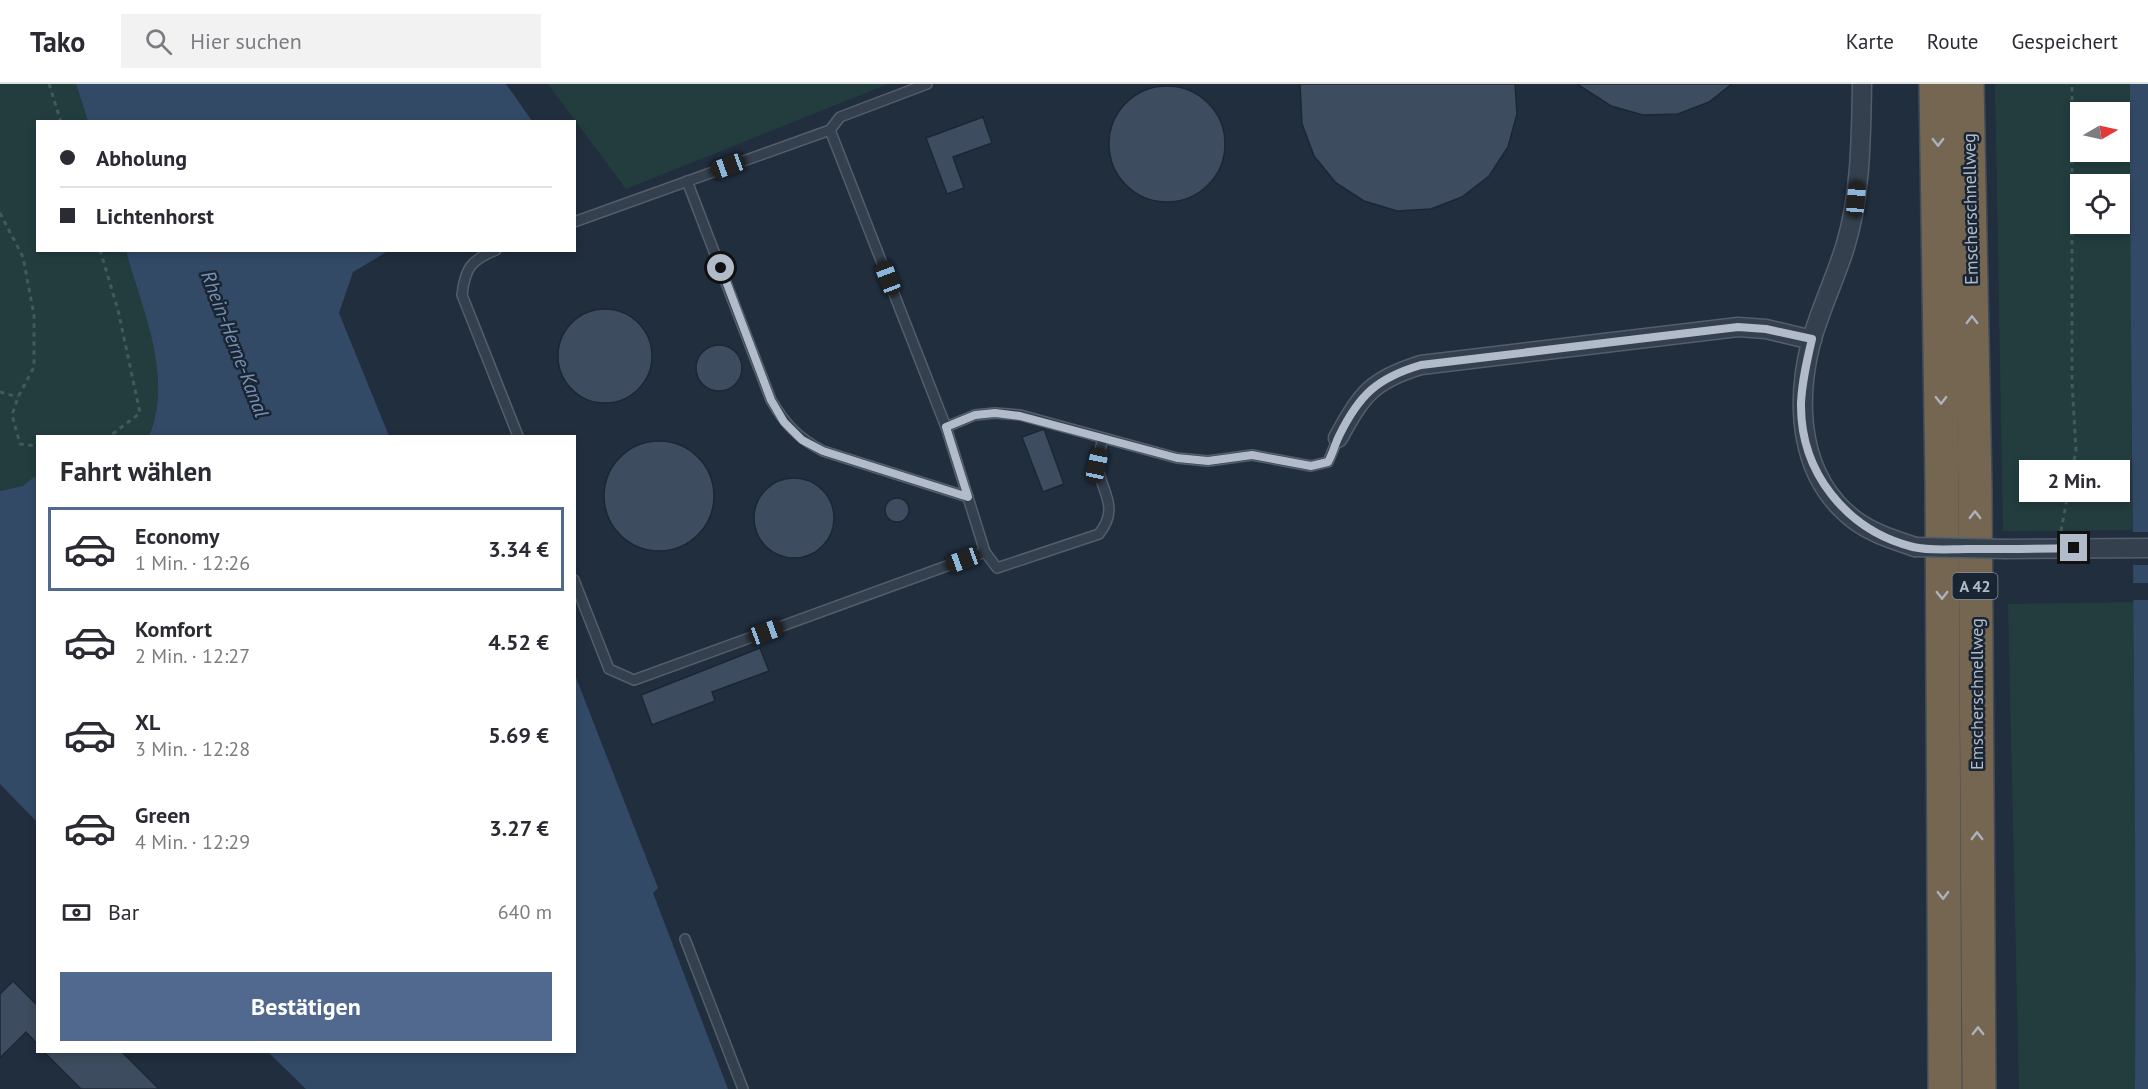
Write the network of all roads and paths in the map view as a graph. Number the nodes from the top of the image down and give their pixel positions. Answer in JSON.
{"nodes":[{"id":1,"x":49,"y":84,"type":"edge"},
{"id":2,"x":927,"y":84,"type":"edge"},
{"id":3,"x":1862,"y":84,"type":"edge"},
{"id":4,"x":1936,"y":84,"type":"edge"},
{"id":5,"x":1967,"y":84,"type":"edge"},
{"id":6,"x":2072,"y":84,"type":"edge"},
{"id":7,"x":60,"y":120,"type":"edge"},
{"id":8,"x":830,"y":129,"type":"junction"},
{"id":9,"x":687,"y":180,"type":"junction"},
{"id":10,"x":0,"y":213,"type":"edge"},
{"id":11,"x":576,"y":221,"type":"edge"},
{"id":12,"x":101,"y":252,"type":"edge"},
{"id":13,"x":491,"y":252,"type":"edge"},
{"id":14,"x":1812,"y":339,"type":"junction"},
{"id":15,"x":0,"y":392,"type":"edge"},
{"id":16,"x":18,"y":397,"type":"junction"},
{"id":17,"x":946,"y":427,"type":"junction"},
{"id":18,"x":111,"y":435,"type":"edge"},
{"id":19,"x":518,"y":435,"type":"edge"},
{"id":20,"x":1103,"y":438,"type":"junction"},
{"id":21,"x":1338,"y":438,"type":"joint"},
{"id":22,"x":36,"y":446,"type":"edge"},
{"id":23,"x":968,"y":497,"type":"junction"},
{"id":24,"x":2148,"y":548,"type":"edge"},
{"id":25,"x":2057,"y":549,"type":"junction"},
{"id":26,"x":986,"y":552,"type":"junction"},
{"id":27,"x":576,"y":585,"type":"edge"},
{"id":28,"x":685,"y":939,"type":"dead end"},
{"id":29,"x":743,"y":1089,"type":"edge"},
{"id":30,"x":1944,"y":1089,"type":"edge"},
{"id":31,"x":1979,"y":1089,"type":"edge"}],
"edges":[{"from":1,"to":7,"type":"path"},
{"from":2,"to":8,"type":"lane"},
{"from":3,"to":14,"type":"street"},
{"from":4,"to":30,"type":"highway","name":"Emscherschnellweg","number":"A 42","one_way":true},
{"from":31,"to":5,"type":"highway","name":"Emscherschnellweg","number":"A 42","one_way":true},
{"from":6,"to":25,"type":"path"},
{"from":8,"to":9,"type":"lane"},
{"from":8,"to":17,"type":"lane"},
{"from":9,"to":11,"type":"lane"},
{"from":9,"to":23,"type":"lane"},
{"from":10,"to":16,"type":"path"},
{"from":12,"to":18,"type":"path"},
{"from":13,"to":19,"type":"lane"},
{"from":14,"to":21,"type":"street"},
{"from":14,"to":25,"type":"street","bridge":true},
{"from":15,"to":16,"type":"path"},
{"from":16,"to":22,"type":"path"},
{"from":17,"to":20,"type":"lane"},
{"from":17,"to":23,"type":"lane"},
{"from":20,"to":21,"type":"lane"},
{"from":20,"to":26,"type":"lane"},
{"from":23,"to":26,"type":"lane"},
{"from":24,"to":25,"type":"street"},
{"from":26,"to":27,"type":"lane"},
{"from":28,"to":29,"type":"lane"}]}
